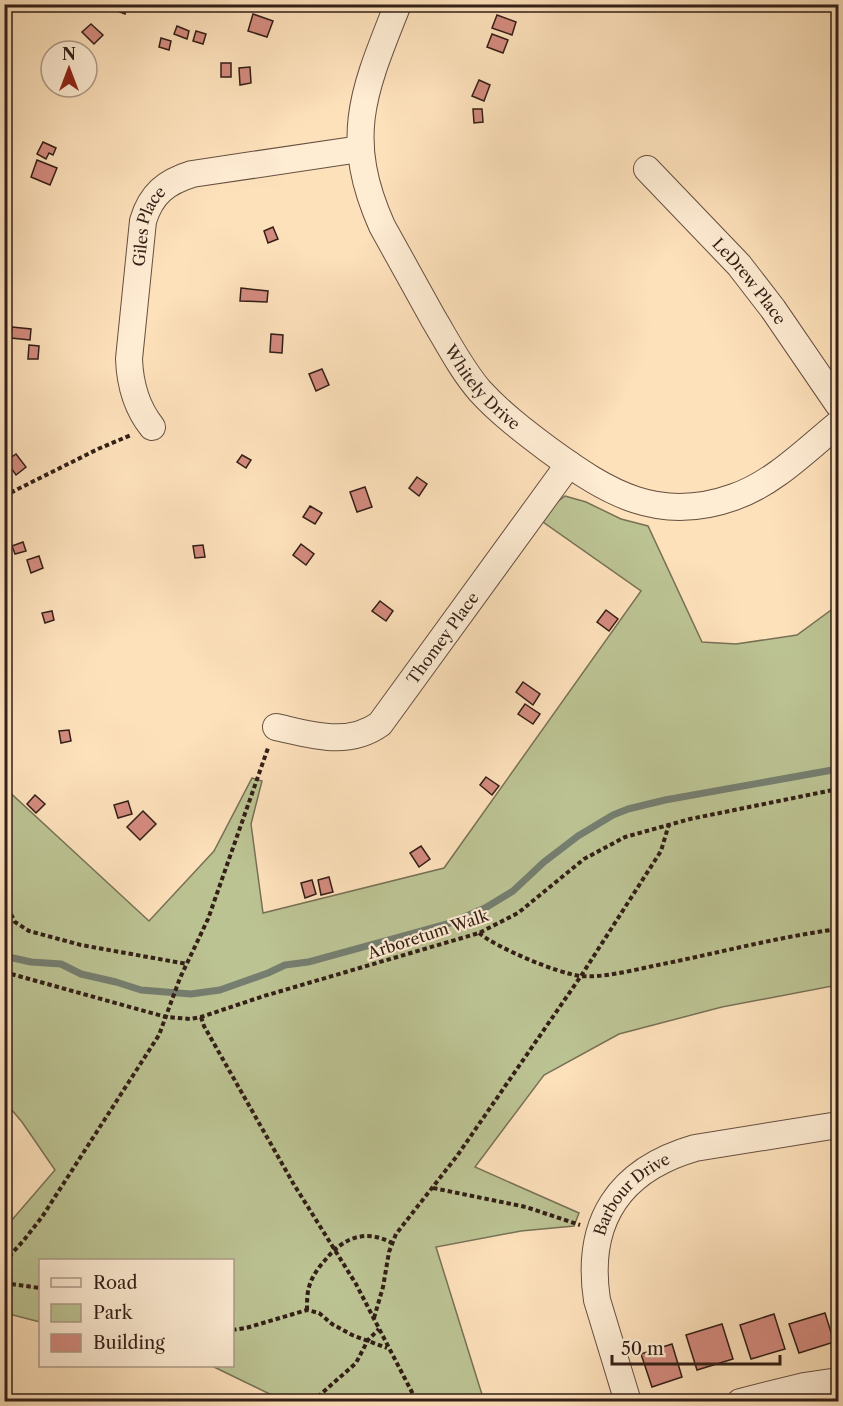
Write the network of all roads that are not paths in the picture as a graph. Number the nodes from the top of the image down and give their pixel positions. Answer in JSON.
{"nodes":[{"id":1,"x":398,"y":4,"type":"edge"},
{"id":2,"x":360,"y":149,"type":"junction"},
{"id":3,"x":647,"y":169,"type":"dead end"},
{"id":4,"x":838,"y":404,"type":"edge"},
{"id":5,"x":838,"y":424,"type":"edge"},
{"id":6,"x":152,"y":428,"type":"road end"},
{"id":7,"x":569,"y":464,"type":"junction"},
{"id":8,"x":276,"y":727,"type":"road end"},
{"id":9,"x":838,"y":1125,"type":"edge"},
{"id":10,"x":838,"y":1381,"type":"edge"},
{"id":11,"x":628,"y":1401,"type":"edge"},
{"id":12,"x":740,"y":1401,"type":"edge"}],
"edges":[{"from":1,"to":2,"type":"street","name":"Whitely Drive"},
{"from":2,"to":6,"type":"street","name":"Giles Place"},
{"from":2,"to":7,"type":"street","name":"Whitely Drive"},
{"from":3,"to":4,"type":"street","name":"LeDrew Place"},
{"from":5,"to":7,"type":"street","name":"Whitely Drive"},
{"from":7,"to":8,"type":"street","name":"Thomey Place"},
{"from":9,"to":11,"type":"street","name":"Barbour Drive"},
{"from":10,"to":12,"type":"street"}]}
